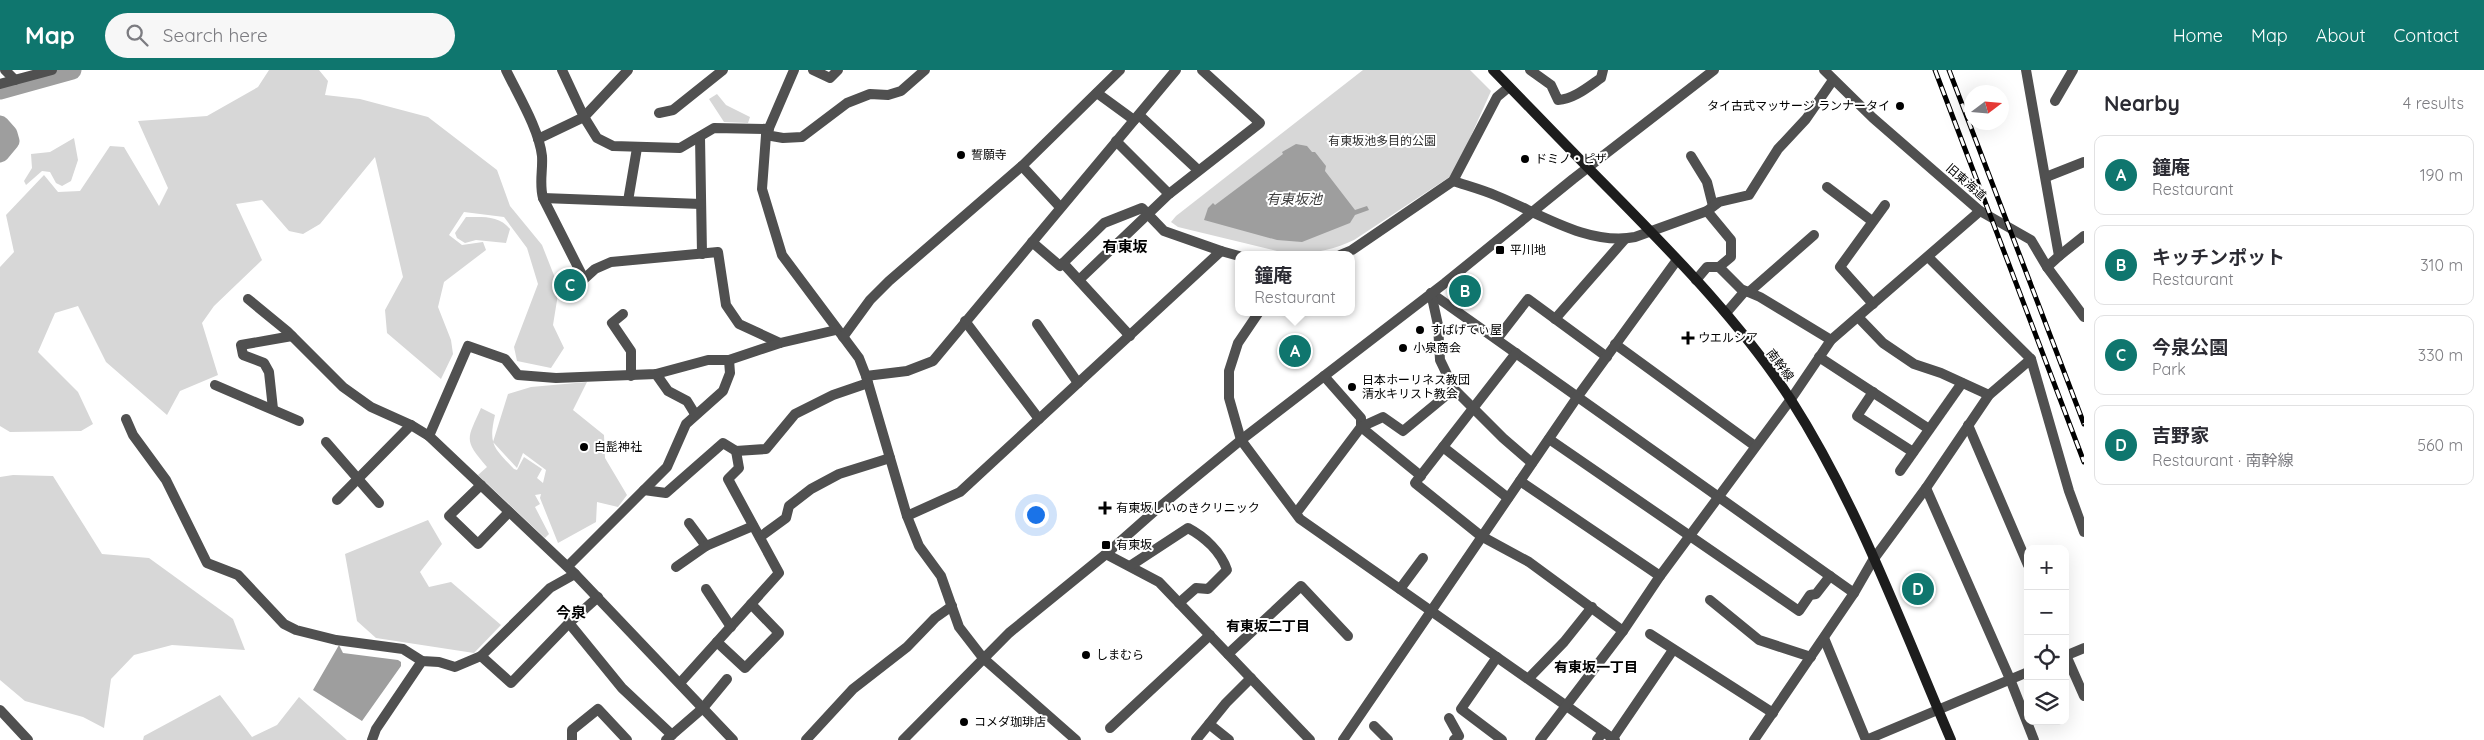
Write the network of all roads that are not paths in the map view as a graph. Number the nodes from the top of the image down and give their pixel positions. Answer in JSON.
{"nodes":[{"id":1,"x":5,"y":70,"type":"edge"},
{"id":2,"x":52,"y":70,"type":"edge"},
{"id":3,"x":506,"y":70,"type":"edge"},
{"id":4,"x":562,"y":70,"type":"edge"},
{"id":5,"x":627,"y":70,"type":"edge"},
{"id":6,"x":723,"y":70,"type":"edge"},
{"id":7,"x":794,"y":70,"type":"edge"},
{"id":8,"x":813,"y":70,"type":"edge"},
{"id":9,"x":838,"y":70,"type":"edge"},
{"id":10,"x":925,"y":70,"type":"edge"},
{"id":11,"x":1120,"y":70,"type":"edge"},
{"id":12,"x":1176,"y":70,"type":"edge"},
{"id":13,"x":1202,"y":70,"type":"edge"},
{"id":14,"x":1530,"y":70,"type":"edge"},
{"id":15,"x":1603,"y":70,"type":"edge"},
{"id":16,"x":1714,"y":70,"type":"edge"},
{"id":17,"x":1824,"y":70,"type":"edge"},
{"id":18,"x":2026,"y":70,"type":"edge"},
{"id":19,"x":2073,"y":70,"type":"edge"},
{"id":20,"x":1497,"y":71,"type":"edge"},
{"id":21,"x":15,"y":80,"type":"junction"},
{"id":22,"x":1833,"y":80,"type":"junction"},
{"id":23,"x":0,"y":84,"type":"edge"},
{"id":24,"x":1509,"y":87,"type":"junction"},
{"id":25,"x":1097,"y":93,"type":"junction"},
{"id":26,"x":2054,"y":101,"type":"dead end"},
{"id":27,"x":660,"y":113,"type":"dead end"},
{"id":28,"x":584,"y":117,"type":"junction"},
{"id":29,"x":1136,"y":118,"type":"junction"},
{"id":30,"x":767,"y":132,"type":"junction"},
{"id":31,"x":700,"y":137,"type":"junction"},
{"id":32,"x":538,"y":139,"type":"junction"},
{"id":33,"x":1116,"y":141,"type":"junction"},
{"id":34,"x":636,"y":148,"type":"junction"},
{"id":35,"x":1691,"y":156,"type":"dead end"},
{"id":36,"x":2084,"y":162,"type":"edge"},
{"id":37,"x":1022,"y":166,"type":"junction"},
{"id":38,"x":1588,"y":168,"type":"junction"},
{"id":39,"x":1198,"y":170,"type":"junction"},
{"id":40,"x":2046,"y":178,"type":"junction"},
{"id":41,"x":1454,"y":181,"type":"junction"},
{"id":42,"x":1827,"y":187,"type":"dead end"},
{"id":43,"x":1169,"y":194,"type":"junction"},
{"id":44,"x":543,"y":198,"type":"junction"},
{"id":45,"x":628,"y":201,"type":"junction"},
{"id":46,"x":701,"y":204,"type":"junction"},
{"id":47,"x":1884,"y":205,"type":"dead end"},
{"id":48,"x":1060,"y":207,"type":"junction"},
{"id":49,"x":1710,"y":209,"type":"junction"},
{"id":50,"x":1980,"y":211,"type":"junction"},
{"id":51,"x":1534,"y":212,"type":"junction"},
{"id":52,"x":1148,"y":214,"type":"junction"},
{"id":53,"x":1872,"y":221,"type":"junction"},
{"id":54,"x":1652,"y":233,"type":"junction"},
{"id":55,"x":1814,"y":235,"type":"dead end"},
{"id":56,"x":2084,"y":236,"type":"edge"},
{"id":57,"x":1625,"y":239,"type":"junction"},
{"id":58,"x":1032,"y":242,"type":"junction"},
{"id":59,"x":1220,"y":251,"type":"junction"},
{"id":60,"x":1350,"y":251,"type":"edge"},
{"id":61,"x":702,"y":254,"type":"junction"},
{"id":62,"x":1235,"y":255,"type":"edge"},
{"id":63,"x":2059,"y":256,"type":"junction"},
{"id":64,"x":1928,"y":257,"type":"junction"},
{"id":65,"x":1677,"y":260,"type":"junction"},
{"id":66,"x":1063,"y":263,"type":"junction"},
{"id":67,"x":2047,"y":267,"type":"junction"},
{"id":68,"x":1719,"y":268,"type":"junction"},
{"id":69,"x":1079,"y":280,"type":"junction"},
{"id":70,"x":1696,"y":280,"type":"junction"},
{"id":71,"x":1747,"y":291,"type":"junction"},
{"id":72,"x":1431,"y":293,"type":"junction"},
{"id":73,"x":248,"y":299,"type":"dead end"},
{"id":74,"x":1872,"y":304,"type":"junction"},
{"id":75,"x":1726,"y":313,"type":"junction"},
{"id":76,"x":623,"y":314,"type":"dead end"},
{"id":77,"x":1256,"y":316,"type":"edge"},
{"id":78,"x":1858,"y":317,"type":"junction"},
{"id":79,"x":2084,"y":317,"type":"edge"},
{"id":80,"x":1555,"y":319,"type":"junction"},
{"id":81,"x":965,"y":321,"type":"junction"},
{"id":82,"x":1037,"y":324,"type":"dead end"},
{"id":83,"x":839,"y":333,"type":"junction"},
{"id":84,"x":292,"y":336,"type":"junction"},
{"id":85,"x":1130,"y":336,"type":"junction"},
{"id":86,"x":1497,"y":339,"type":"junction"},
{"id":87,"x":1830,"y":340,"type":"junction"},
{"id":88,"x":780,"y":343,"type":"junction"},
{"id":89,"x":1616,"y":344,"type":"junction"},
{"id":90,"x":1516,"y":354,"type":"junction"},
{"id":91,"x":1606,"y":357,"type":"junction"},
{"id":92,"x":1819,"y":357,"type":"junction"},
{"id":93,"x":2031,"y":359,"type":"junction"},
{"id":94,"x":729,"y":360,"type":"junction"},
{"id":95,"x":656,"y":374,"type":"junction"},
{"id":96,"x":631,"y":376,"type":"junction"},
{"id":97,"x":1324,"y":376,"type":"junction"},
{"id":98,"x":867,"y":379,"type":"junction"},
{"id":99,"x":1078,"y":383,"type":"junction"},
{"id":100,"x":1962,"y":383,"type":"junction"},
{"id":101,"x":215,"y":385,"type":"dead end"},
{"id":102,"x":1454,"y":389,"type":"junction"},
{"id":103,"x":1872,"y":392,"type":"junction"},
{"id":104,"x":1989,"y":395,"type":"junction"},
{"id":105,"x":1578,"y":396,"type":"junction"},
{"id":106,"x":1790,"y":399,"type":"junction"},
{"id":107,"x":1473,"y":408,"type":"junction"},
{"id":108,"x":273,"y":409,"type":"junction"},
{"id":109,"x":695,"y":414,"type":"junction"},
{"id":110,"x":126,"y":419,"type":"dead end"},
{"id":111,"x":1039,"y":419,"type":"junction"},
{"id":112,"x":299,"y":421,"type":"dead end"},
{"id":113,"x":411,"y":425,"type":"junction"},
{"id":114,"x":1968,"y":425,"type":"junction"},
{"id":115,"x":1361,"y":427,"type":"junction"},
{"id":116,"x":1929,"y":429,"type":"junction"},
{"id":117,"x":429,"y":436,"type":"junction"},
{"id":118,"x":1549,"y":439,"type":"junction"},
{"id":119,"x":1240,"y":440,"type":"junction"},
{"id":120,"x":326,"y":442,"type":"dead end"},
{"id":121,"x":1755,"y":446,"type":"junction"},
{"id":122,"x":1443,"y":447,"type":"junction"},
{"id":123,"x":736,"y":451,"type":"junction"},
{"id":124,"x":1913,"y":452,"type":"junction"},
{"id":125,"x":890,"y":458,"type":"junction"},
{"id":126,"x":1532,"y":463,"type":"junction"},
{"id":127,"x":1900,"y":471,"type":"dead end"},
{"id":128,"x":1420,"y":476,"type":"junction"},
{"id":129,"x":358,"y":479,"type":"junction"},
{"id":130,"x":1520,"y":481,"type":"junction"},
{"id":131,"x":481,"y":485,"type":"junction"},
{"id":132,"x":1926,"y":488,"type":"junction"},
{"id":133,"x":644,"y":490,"type":"junction"},
{"id":134,"x":1719,"y":496,"type":"junction"},
{"id":135,"x":1508,"y":498,"type":"junction"},
{"id":136,"x":337,"y":500,"type":"dead end"},
{"id":137,"x":379,"y":503,"type":"dead end"},
{"id":138,"x":510,"y":512,"type":"junction"},
{"id":139,"x":1297,"y":512,"type":"junction"},
{"id":140,"x":907,"y":516,"type":"junction"},
{"id":141,"x":689,"y":523,"type":"dead end"},
{"id":142,"x":753,"y":526,"type":"junction"},
{"id":143,"x":2084,"y":532,"type":"edge"},
{"id":144,"x":1691,"y":535,"type":"junction"},
{"id":145,"x":1481,"y":536,"type":"junction"},
{"id":146,"x":760,"y":537,"type":"junction"},
{"id":147,"x":706,"y":546,"type":"junction"},
{"id":148,"x":1106,"y":554,"type":"junction"},
{"id":149,"x":2024,"y":556,"type":"edge"},
{"id":150,"x":1423,"y":558,"type":"dead end"},
{"id":151,"x":1873,"y":560,"type":"junction"},
{"id":152,"x":1130,"y":566,"type":"junction"},
{"id":153,"x":676,"y":567,"type":"dead end"},
{"id":154,"x":572,"y":570,"type":"junction"},
{"id":155,"x":1660,"y":576,"type":"junction"},
{"id":156,"x":1830,"y":576,"type":"junction"},
{"id":157,"x":706,"y":589,"type":"dead end"},
{"id":158,"x":1400,"y":589,"type":"junction"},
{"id":159,"x":1854,"y":593,"type":"junction"},
{"id":160,"x":598,"y":596,"type":"junction"},
{"id":161,"x":1710,"y":600,"type":"dead end"},
{"id":162,"x":1179,"y":603,"type":"junction"},
{"id":163,"x":751,"y":604,"type":"junction"},
{"id":164,"x":952,"y":606,"type":"junction"},
{"id":165,"x":1592,"y":607,"type":"junction"},
{"id":166,"x":1430,"y":611,"type":"junction"},
{"id":167,"x":569,"y":622,"type":"junction"},
{"id":168,"x":731,"y":626,"type":"junction"},
{"id":169,"x":1623,"y":630,"type":"junction"},
{"id":170,"x":1650,"y":634,"type":"dead end"},
{"id":171,"x":1210,"y":635,"type":"junction"},
{"id":172,"x":1348,"y":636,"type":"dead end"},
{"id":173,"x":1824,"y":638,"type":"junction"},
{"id":174,"x":717,"y":642,"type":"junction"},
{"id":175,"x":2084,"y":648,"type":"edge"},
{"id":176,"x":1673,"y":650,"type":"junction"},
{"id":177,"x":1228,"y":654,"type":"junction"},
{"id":178,"x":2069,"y":654,"type":"edge"},
{"id":179,"x":481,"y":656,"type":"junction"},
{"id":180,"x":1811,"y":656,"type":"junction"},
{"id":181,"x":1497,"y":657,"type":"junction"},
{"id":182,"x":983,"y":658,"type":"junction"},
{"id":183,"x":422,"y":661,"type":"junction"},
{"id":184,"x":2069,"y":662,"type":"edge"},
{"id":185,"x":2024,"y":674,"type":"edge"},
{"id":186,"x":1251,"y":678,"type":"junction"},
{"id":187,"x":1529,"y":678,"type":"junction"},
{"id":188,"x":726,"y":679,"type":"dead end"},
{"id":189,"x":2010,"y":679,"type":"junction"},
{"id":190,"x":680,"y":683,"type":"junction"},
{"id":191,"x":2084,"y":696,"type":"edge"},
{"id":192,"x":1565,"y":706,"type":"junction"},
{"id":193,"x":703,"y":708,"type":"junction"},
{"id":194,"x":0,"y":710,"type":"edge"},
{"id":195,"x":1938,"y":710,"type":"junction"},
{"id":196,"x":1772,"y":714,"type":"junction"},
{"id":197,"x":1449,"y":718,"type":"dead end"},
{"id":198,"x":1209,"y":724,"type":"junction"},
{"id":199,"x":1374,"y":726,"type":"dead end"},
{"id":200,"x":1110,"y":728,"type":"dead end"},
{"id":201,"x":1600,"y":736,"type":"edge"},
{"id":202,"x":669,"y":737,"type":"edge"},
{"id":203,"x":622,"y":738,"type":"edge"},
{"id":204,"x":1307,"y":739,"type":"edge"},
{"id":205,"x":1614,"y":739,"type":"edge"},
{"id":206,"x":28,"y":740,"type":"edge"},
{"id":207,"x":372,"y":740,"type":"edge"},
{"id":208,"x":572,"y":740,"type":"edge"},
{"id":209,"x":733,"y":740,"type":"edge"},
{"id":210,"x":806,"y":740,"type":"edge"},
{"id":211,"x":903,"y":740,"type":"edge"},
{"id":212,"x":1076,"y":740,"type":"edge"},
{"id":213,"x":1196,"y":740,"type":"edge"},
{"id":214,"x":1229,"y":740,"type":"edge"},
{"id":215,"x":1343,"y":740,"type":"edge"},
{"id":216,"x":1388,"y":740,"type":"edge"},
{"id":217,"x":1454,"y":740,"type":"edge"},
{"id":218,"x":1502,"y":740,"type":"edge"},
{"id":219,"x":1540,"y":740,"type":"edge"},
{"id":220,"x":1754,"y":740,"type":"edge"},
{"id":221,"x":1866,"y":740,"type":"edge"},
{"id":222,"x":1951,"y":740,"type":"edge"},
{"id":223,"x":2034,"y":740,"type":"edge"}],
"edges":[{"from":1,"to":21,"type":"street"},
{"from":2,"to":21,"type":"street"},
{"from":3,"to":32,"type":"street"},
{"from":4,"to":28,"type":"street"},
{"from":5,"to":28,"type":"street"},
{"from":6,"to":27,"type":"street"},
{"from":7,"to":30,"type":"street"},
{"from":8,"to":9,"type":"street"},
{"from":10,"to":30,"type":"street"},
{"from":11,"to":25,"type":"street"},
{"from":12,"to":29,"type":"street"},
{"from":13,"to":39,"type":"street"},
{"from":14,"to":15,"type":"street"},
{"from":16,"to":38,"type":"street"},
{"from":17,"to":22,"type":"street","name":"旧東海道"},
{"from":18,"to":40,"type":"street"},
{"from":19,"to":26,"type":"street"},
{"from":20,"to":24,"type":"main road","name":"南幹線"},
{"from":21,"to":23,"type":"street"},
{"from":22,"to":49,"type":"street"},
{"from":22,"to":50,"type":"street","name":"旧東海道"},
{"from":24,"to":38,"type":"main road","name":"南幹線"},
{"from":24,"to":41,"type":"street"},
{"from":25,"to":29,"type":"street"},
{"from":25,"to":37,"type":"street"},
{"from":28,"to":32,"type":"street"},
{"from":28,"to":34,"type":"street"},
{"from":29,"to":33,"type":"street"},
{"from":29,"to":39,"type":"street"},
{"from":30,"to":31,"type":"street"},
{"from":30,"to":83,"type":"street"},
{"from":31,"to":34,"type":"street"},
{"from":31,"to":46,"type":"street"},
{"from":32,"to":44,"type":"street"},
{"from":33,"to":43,"type":"street"},
{"from":33,"to":48,"type":"street"},
{"from":34,"to":45,"type":"street"},
{"from":35,"to":49,"type":"street"},
{"from":36,"to":40,"type":"street"},
{"from":37,"to":48,"type":"street"},
{"from":37,"to":83,"type":"street"},
{"from":38,"to":51,"type":"street"},
{"from":38,"to":54,"type":"main road","name":"南幹線"},
{"from":39,"to":43,"type":"street"},
{"from":40,"to":63,"type":"street"},
{"from":41,"to":51,"type":"street"},
{"from":41,"to":60,"type":"street"},
{"from":42,"to":53,"type":"street"},
{"from":43,"to":52,"type":"street"},
{"from":44,"to":45,"type":"street"},
{"from":44,"to":61,"type":"street"},
{"from":45,"to":46,"type":"street"},
{"from":46,"to":61,"type":"street"},
{"from":47,"to":53,"type":"street"},
{"from":48,"to":58,"type":"street"},
{"from":49,"to":54,"type":"street"},
{"from":49,"to":68,"type":"street"},
{"from":50,"to":64,"type":"street"},
{"from":50,"to":67,"type":"street","name":"旧東海道"},
{"from":51,"to":57,"type":"street"},
{"from":51,"to":72,"type":"street"},
{"from":52,"to":59,"type":"street"},
{"from":52,"to":66,"type":"street"},
{"from":52,"to":69,"type":"street"},
{"from":53,"to":74,"type":"street"},
{"from":54,"to":57,"type":"street"},
{"from":54,"to":65,"type":"main road","name":"南幹線"},
{"from":55,"to":71,"type":"street"},
{"from":56,"to":63,"type":"street"},
{"from":57,"to":80,"type":"street"},
{"from":58,"to":66,"type":"street"},
{"from":58,"to":81,"type":"street"},
{"from":59,"to":62,"type":"street"},
{"from":59,"to":85,"type":"street"},
{"from":61,"to":88,"type":"street"},
{"from":63,"to":67,"type":"street"},
{"from":64,"to":74,"type":"street"},
{"from":64,"to":93,"type":"street"},
{"from":65,"to":70,"type":"main road","name":"南幹線"},
{"from":65,"to":89,"type":"street"},
{"from":66,"to":69,"type":"street"},
{"from":67,"to":79,"type":"street","name":"旧東海道"},
{"from":68,"to":70,"type":"street"},
{"from":68,"to":71,"type":"street"},
{"from":69,"to":85,"type":"street"},
{"from":70,"to":75,"type":"main road","name":"南幹線"},
{"from":71,"to":75,"type":"street"},
{"from":71,"to":87,"type":"street"},
{"from":72,"to":86,"type":"street"},
{"from":72,"to":97,"type":"street"},
{"from":72,"to":102,"type":"street"},
{"from":73,"to":84,"type":"street"},
{"from":74,"to":78,"type":"street"},
{"from":75,"to":106,"type":"main road","name":"南幹線"},
{"from":76,"to":96,"type":"street"},
{"from":77,"to":119,"type":"street"},
{"from":78,"to":87,"type":"street"},
{"from":78,"to":100,"type":"street"},
{"from":80,"to":86,"type":"street"},
{"from":80,"to":91,"type":"street"},
{"from":81,"to":98,"type":"street"},
{"from":81,"to":111,"type":"street"},
{"from":82,"to":99,"type":"street"},
{"from":83,"to":88,"type":"street"},
{"from":83,"to":98,"type":"street"},
{"from":84,"to":108,"type":"street"},
{"from":84,"to":113,"type":"street"},
{"from":85,"to":99,"type":"street"},
{"from":86,"to":90,"type":"street"},
{"from":87,"to":92,"type":"street"},
{"from":88,"to":94,"type":"street"},
{"from":89,"to":91,"type":"street"},
{"from":89,"to":121,"type":"street"},
{"from":90,"to":105,"type":"street"},
{"from":90,"to":107,"type":"street"},
{"from":91,"to":105,"type":"street"},
{"from":92,"to":103,"type":"street"},
{"from":92,"to":106,"type":"street"},
{"from":93,"to":104,"type":"street"},
{"from":93,"to":143,"type":"street"},
{"from":94,"to":95,"type":"street"},
{"from":94,"to":109,"type":"street"},
{"from":95,"to":96,"type":"street"},
{"from":95,"to":109,"type":"street"},
{"from":96,"to":117,"type":"street"},
{"from":97,"to":115,"type":"street"},
{"from":97,"to":119,"type":"street"},
{"from":98,"to":123,"type":"street"},
{"from":98,"to":125,"type":"street"},
{"from":99,"to":111,"type":"street"},
{"from":100,"to":104,"type":"street"},
{"from":100,"to":116,"type":"street"},
{"from":101,"to":108,"type":"street"},
{"from":102,"to":107,"type":"street"},
{"from":102,"to":115,"type":"street"},
{"from":103,"to":116,"type":"street"},
{"from":103,"to":124,"type":"street"},
{"from":104,"to":114,"type":"street"},
{"from":105,"to":118,"type":"street"},
{"from":105,"to":134,"type":"street"},
{"from":106,"to":121,"type":"street"},
{"from":106,"to":151,"type":"main road","name":"南幹線"},
{"from":107,"to":122,"type":"street"},
{"from":107,"to":126,"type":"street"},
{"from":108,"to":112,"type":"street"},
{"from":109,"to":133,"type":"street"},
{"from":110,"to":183,"type":"street"},
{"from":111,"to":140,"type":"street"},
{"from":113,"to":117,"type":"street"},
{"from":113,"to":129,"type":"street"},
{"from":114,"to":132,"type":"street"},
{"from":114,"to":149,"type":"street"},
{"from":115,"to":128,"type":"street"},
{"from":115,"to":139,"type":"street"},
{"from":116,"to":124,"type":"street"},
{"from":117,"to":131,"type":"street"},
{"from":118,"to":126,"type":"street"},
{"from":118,"to":144,"type":"street"},
{"from":119,"to":139,"type":"street"},
{"from":119,"to":148,"type":"street"},
{"from":120,"to":129,"type":"street"},
{"from":121,"to":134,"type":"street"},
{"from":122,"to":128,"type":"street"},
{"from":122,"to":135,"type":"street"},
{"from":123,"to":133,"type":"street"},
{"from":123,"to":142,"type":"street"},
{"from":124,"to":127,"type":"street"},
{"from":125,"to":140,"type":"street"},
{"from":125,"to":146,"type":"street"},
{"from":126,"to":130,"type":"street"},
{"from":128,"to":145,"type":"street"},
{"from":129,"to":136,"type":"street"},
{"from":129,"to":137,"type":"street"},
{"from":130,"to":135,"type":"street"},
{"from":130,"to":155,"type":"street"},
{"from":131,"to":138,"type":"street"},
{"from":131,"to":138,"type":"street"},
{"from":132,"to":151,"type":"street"},
{"from":132,"to":189,"type":"street"},
{"from":133,"to":154,"type":"street"},
{"from":134,"to":144,"type":"street"},
{"from":134,"to":156,"type":"street"},
{"from":135,"to":145,"type":"street"},
{"from":138,"to":154,"type":"street"},
{"from":139,"to":158,"type":"street"},
{"from":140,"to":164,"type":"street"},
{"from":141,"to":147,"type":"street"},
{"from":142,"to":146,"type":"street"},
{"from":142,"to":147,"type":"street"},
{"from":144,"to":155,"type":"street"},
{"from":144,"to":156,"type":"street"},
{"from":145,"to":165,"type":"street"},
{"from":145,"to":166,"type":"street"},
{"from":146,"to":163,"type":"street"},
{"from":147,"to":153,"type":"street"},
{"from":148,"to":152,"type":"street"},
{"from":148,"to":182,"type":"street"},
{"from":150,"to":158,"type":"street"},
{"from":151,"to":159,"type":"street"},
{"from":151,"to":195,"type":"main road","name":"南幹線"},
{"from":152,"to":162,"type":"street"},
{"from":152,"to":162,"type":"street"},
{"from":154,"to":160,"type":"street"},
{"from":154,"to":179,"type":"street"},
{"from":155,"to":169,"type":"street"},
{"from":156,"to":159,"type":"street"},
{"from":157,"to":168,"type":"street"},
{"from":158,"to":166,"type":"street"},
{"from":159,"to":173,"type":"street"},
{"from":160,"to":167,"type":"street"},
{"from":160,"to":190,"type":"street"},
{"from":161,"to":180,"type":"street"},
{"from":162,"to":171,"type":"street"},
{"from":163,"to":168,"type":"street"},
{"from":163,"to":174,"type":"street"},
{"from":164,"to":182,"type":"street"},
{"from":164,"to":210,"type":"street"},
{"from":165,"to":169,"type":"street"},
{"from":165,"to":187,"type":"street"},
{"from":166,"to":181,"type":"street"},
{"from":166,"to":215,"type":"street"},
{"from":167,"to":179,"type":"street"},
{"from":167,"to":202,"type":"street"},
{"from":168,"to":174,"type":"street"},
{"from":169,"to":192,"type":"street"},
{"from":170,"to":176,"type":"street"},
{"from":171,"to":177,"type":"street"},
{"from":171,"to":200,"type":"street"},
{"from":172,"to":177,"type":"street"},
{"from":173,"to":180,"type":"street"},
{"from":173,"to":221,"type":"street"},
{"from":174,"to":190,"type":"street"},
{"from":175,"to":178,"type":"street"},
{"from":176,"to":196,"type":"street"},
{"from":176,"to":205,"type":"street"},
{"from":177,"to":186,"type":"street"},
{"from":179,"to":183,"type":"street"},
{"from":180,"to":196,"type":"street"},
{"from":181,"to":187,"type":"street"},
{"from":181,"to":218,"type":"street"},
{"from":182,"to":211,"type":"street"},
{"from":182,"to":212,"type":"street"},
{"from":183,"to":207,"type":"street"},
{"from":184,"to":191,"type":"street"},
{"from":185,"to":189,"type":"street"},
{"from":186,"to":198,"type":"street"},
{"from":186,"to":204,"type":"street"},
{"from":187,"to":192,"type":"street"},
{"from":188,"to":193,"type":"street"},
{"from":189,"to":195,"type":"street"},
{"from":189,"to":223,"type":"street"},
{"from":190,"to":193,"type":"street"},
{"from":192,"to":201,"type":"street"},
{"from":192,"to":219,"type":"street"},
{"from":193,"to":202,"type":"street"},
{"from":193,"to":209,"type":"street"},
{"from":194,"to":206,"type":"street"},
{"from":195,"to":221,"type":"street"},
{"from":195,"to":222,"type":"main road","name":"南幹線"},
{"from":196,"to":220,"type":"street"},
{"from":197,"to":217,"type":"street"},
{"from":198,"to":213,"type":"street"},
{"from":198,"to":214,"type":"street"},
{"from":199,"to":216,"type":"street"},
{"from":201,"to":205,"type":"street"},
{"from":203,"to":208,"type":"street"}]}
